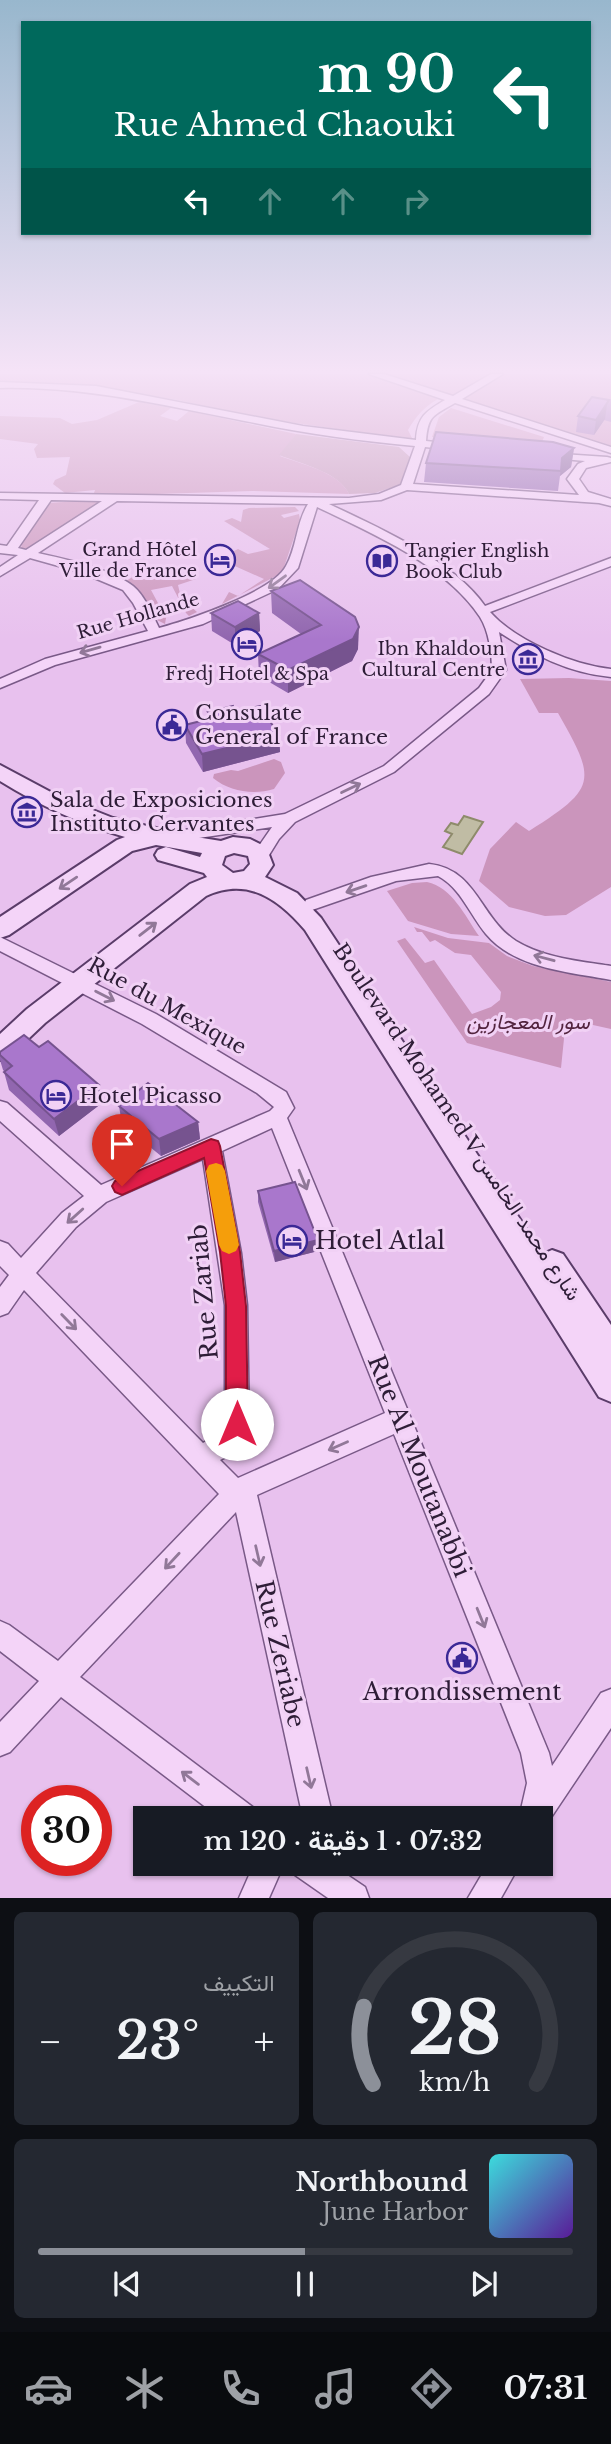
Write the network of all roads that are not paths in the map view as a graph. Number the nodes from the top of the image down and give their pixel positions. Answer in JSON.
{"nodes":[{"id":1,"x":415,"y":463,"type":"edge"},
{"id":2,"x":593,"y":463,"type":"edge"},
{"id":3,"x":406,"y":487,"type":"junction"},
{"id":4,"x":0,"y":496,"type":"edge"},
{"id":5,"x":47,"y":497,"type":"junction"},
{"id":6,"x":113,"y":499,"type":"junction"},
{"id":7,"x":596,"y":500,"type":"junction"},
{"id":8,"x":315,"y":501,"type":"junction"},
{"id":9,"x":611,"y":503,"type":"edge"},
{"id":10,"x":6,"y":549,"type":"edge"},
{"id":11,"x":30,"y":553,"type":"junction"},
{"id":12,"x":611,"y":562,"type":"edge"},
{"id":13,"x":0,"y":572,"type":"edge"},
{"id":14,"x":484,"y":614,"type":"junction"},
{"id":15,"x":156,"y":634,"type":"junction"},
{"id":16,"x":611,"y":673,"type":"edge"},
{"id":17,"x":0,"y":684,"type":"edge"},
{"id":18,"x":0,"y":772,"type":"edge"},
{"id":19,"x":0,"y":783,"type":"edge"},
{"id":20,"x":289,"y":818,"type":"junction"},
{"id":21,"x":155,"y":839,"type":"junction"},
{"id":22,"x":125,"y":845,"type":"junction"},
{"id":23,"x":261,"y":860,"type":"junction"},
{"id":24,"x":223,"y":864,"type":"junction"},
{"id":25,"x":307,"y":897,"type":"junction"},
{"id":26,"x":0,"y":929,"type":"edge"},
{"id":27,"x":0,"y":943,"type":"edge"},
{"id":28,"x":611,"y":973,"type":"edge"},
{"id":29,"x":79,"y":983,"type":"junction"},
{"id":30,"x":0,"y":1050,"type":"edge"},
{"id":31,"x":0,"y":1109,"type":"edge"},
{"id":32,"x":272,"y":1120,"type":"junction"},
{"id":33,"x":211,"y":1146,"type":"junction"},
{"id":34,"x":99,"y":1196,"type":"junction"},
{"id":35,"x":0,"y":1251,"type":"edge"},
{"id":36,"x":21,"y":1273,"type":"junction"},
{"id":37,"x":0,"y":1306,"type":"edge"},
{"id":38,"x":611,"y":1353,"type":"edge"},
{"id":39,"x":611,"y":1387,"type":"edge"},
{"id":40,"x":400,"y":1419,"type":"junction"},
{"id":41,"x":201,"y":1458,"type":"junction"},
{"id":42,"x":239,"y":1492,"type":"junction"},
{"id":43,"x":0,"y":1634,"type":"edge"},
{"id":44,"x":60,"y":1681,"type":"junction"},
{"id":45,"x":611,"y":1703,"type":"edge"},
{"id":46,"x":0,"y":1742,"type":"edge"},
{"id":47,"x":228,"y":1806,"type":"edge"},
{"id":48,"x":315,"y":1806,"type":"edge"},
{"id":49,"x":536,"y":1806,"type":"edge"},
{"id":50,"x":542,"y":1806,"type":"edge"},
{"id":51,"x":264,"y":1876,"type":"edge"},
{"id":52,"x":497,"y":1876,"type":"edge"},
{"id":53,"x":254,"y":1898,"type":"edge"},
{"id":54,"x":483,"y":1898,"type":"edge"}],
"edges":[{"from":1,"to":3,"type":"street"},
{"from":2,"to":7,"type":"street"},
{"from":3,"to":7,"type":"street"},
{"from":3,"to":8,"type":"street"},
{"from":4,"to":5,"type":"street"},
{"from":5,"to":6,"type":"street"},
{"from":5,"to":10,"type":"street"},
{"from":6,"to":8,"type":"street"},
{"from":6,"to":11,"type":"street"},
{"from":7,"to":9,"type":"street"},
{"from":8,"to":14,"type":"street"},
{"from":8,"to":15,"type":"street","name":"Rue Hollande","one_way":true},
{"from":10,"to":11,"type":"street"},
{"from":11,"to":13,"type":"street"},
{"from":11,"to":15,"type":"street"},
{"from":12,"to":14,"type":"street"},
{"from":14,"to":16,"type":"street"},
{"from":20,"to":14,"type":"street","one_way":true},
{"from":15,"to":17,"type":"street","name":"Rue Hollande","one_way":true},
{"from":18,"to":21,"type":"main road"},
{"from":19,"to":22,"type":"main road"},
{"from":20,"to":21,"type":"street"},
{"from":20,"to":23,"type":"street"},
{"from":20,"to":24,"type":"street"},
{"from":21,"to":22,"type":"main road"},
{"from":21,"to":24,"type":"main road"},
{"from":22,"to":24,"type":"main road"},
{"from":22,"to":26,"type":"main road","one_way":true},
{"from":23,"to":24,"type":"main road"},
{"from":23,"to":24,"type":"main road"},
{"from":23,"to":25,"type":"main road"},
{"from":29,"to":24,"type":"main road","one_way":true},
{"from":24,"to":39,"type":"main road"},
{"from":28,"to":25,"type":"street","one_way":true},
{"from":25,"to":38,"type":"main road","name":"Boulevard Mohamed V شارع محمد الخامس"},
{"from":27,"to":29,"type":"street","name":"Rue du Mexique"},
{"from":29,"to":30,"type":"main road"},
{"from":29,"to":32,"type":"street","name":"Rue du Mexique","one_way":true},
{"from":31,"to":34,"type":"street"},
{"from":32,"to":33,"type":"street"},
{"from":32,"to":40,"type":"street","name":"Rue Al Moutanabbi","one_way":true},
{"from":33,"to":34,"type":"street"},
{"from":33,"to":41,"type":"street","name":"Rue Zariab"},
{"from":34,"to":36,"type":"street","one_way":true},
{"from":35,"to":36,"type":"street"},
{"from":36,"to":37,"type":"street"},
{"from":36,"to":41,"type":"street","one_way":true},
{"from":40,"to":42,"type":"street","one_way":true},
{"from":40,"to":49,"type":"street","name":"Rue Al Moutanabbi","one_way":true},
{"from":41,"to":42,"type":"street"},
{"from":42,"to":44,"type":"street","one_way":true},
{"from":42,"to":48,"type":"street","name":"Rue Zeriabe","one_way":true},
{"from":43,"to":44,"type":"street"},
{"from":44,"to":46,"type":"street"},
{"from":47,"to":44,"type":"street","one_way":true},
{"from":45,"to":50,"type":"street"},
{"from":51,"to":53,"type":"street"},
{"from":52,"to":54,"type":"street"}]}
